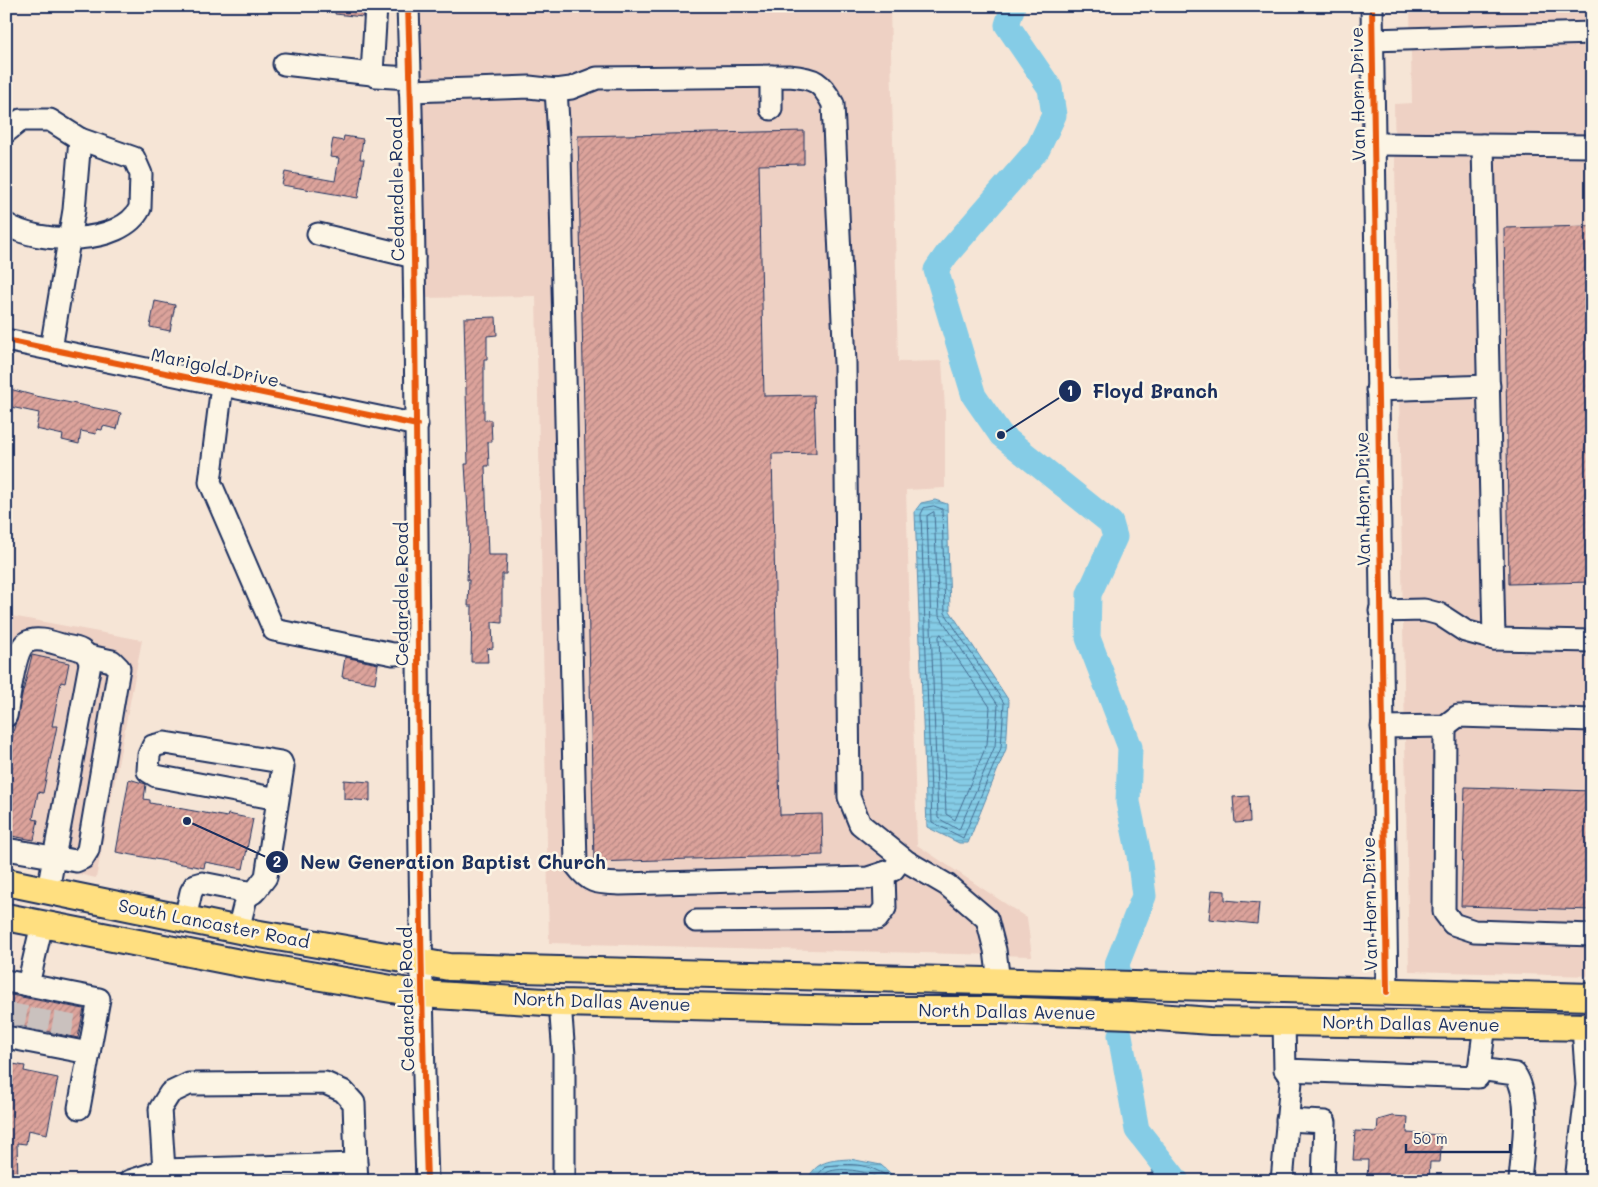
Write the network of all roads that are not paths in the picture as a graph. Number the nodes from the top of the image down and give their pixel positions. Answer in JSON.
{"nodes":[{"id":1,"x":376,"y":6,"type":"edge"},
{"id":2,"x":408,"y":6,"type":"edge"},
{"id":3,"x":1372,"y":6,"type":"edge"},
{"id":4,"x":1592,"y":33,"type":"edge"},
{"id":5,"x":1372,"y":40,"type":"junction"},
{"id":6,"x":284,"y":64,"type":"dead end"},
{"id":7,"x":372,"y":74,"type":"junction"},
{"id":8,"x":771,"y":76,"type":"junction"},
{"id":9,"x":410,"y":84,"type":"junction"},
{"id":10,"x":556,"y":90,"type":"junction"},
{"id":11,"x":771,"y":109,"type":"dead end"},
{"id":12,"x":6,"y":132,"type":"edge"},
{"id":13,"x":80,"y":139,"type":"junction"},
{"id":14,"x":1374,"y":144,"type":"junction"},
{"id":15,"x":1482,"y":145,"type":"junction"},
{"id":16,"x":1592,"y":146,"type":"edge"},
{"id":17,"x":6,"y":224,"type":"edge"},
{"id":18,"x":318,"y":234,"type":"dead end"},
{"id":19,"x":70,"y":240,"type":"junction"},
{"id":20,"x":414,"y":257,"type":"junction"},
{"id":21,"x":6,"y":340,"type":"edge"},
{"id":22,"x":51,"y":349,"type":"junction"},
{"id":23,"x":222,"y":385,"type":"junction"},
{"id":24,"x":1489,"y":386,"type":"junction"},
{"id":25,"x":1377,"y":390,"type":"junction"},
{"id":26,"x":417,"y":425,"type":"junction"},
{"id":27,"x":1380,"y":611,"type":"junction"},
{"id":28,"x":1494,"y":639,"type":"junction"},
{"id":29,"x":1592,"y":641,"type":"edge"},
{"id":30,"x":417,"y":653,"type":"junction"},
{"id":31,"x":89,"y":656,"type":"junction"},
{"id":32,"x":6,"y":716,"type":"edge"},
{"id":33,"x":1592,"y":720,"type":"edge"},
{"id":34,"x":1445,"y":726,"type":"junction"},
{"id":35,"x":1382,"y":727,"type":"junction"},
{"id":36,"x":278,"y":799,"type":"junction"},
{"id":37,"x":6,"y":849,"type":"edge"},
{"id":38,"x":54,"y":857,"type":"junction"},
{"id":39,"x":902,"y":858,"type":"junction"},
{"id":40,"x":884,"y":873,"type":"junction"},
{"id":41,"x":6,"y":882,"type":"edge"},
{"id":42,"x":48,"y":890,"type":"junction"},
{"id":43,"x":253,"y":893,"type":"junction"},
{"id":44,"x":6,"y":917,"type":"edge"},
{"id":45,"x":185,"y":919,"type":"junction"},
{"id":46,"x":696,"y":920,"type":"dead end"},
{"id":47,"x":42,"y":924,"type":"junction"},
{"id":48,"x":238,"y":930,"type":"junction"},
{"id":49,"x":1592,"y":935,"type":"edge"},
{"id":50,"x":422,"y":964,"type":"junction"},
{"id":51,"x":999,"y":982,"type":"junction"},
{"id":52,"x":27,"y":988,"type":"edge"},
{"id":53,"x":1387,"y":992,"type":"junction"},
{"id":54,"x":421,"y":994,"type":"junction"},
{"id":55,"x":1592,"y":996,"type":"edge"},
{"id":56,"x":560,"y":1003,"type":"junction"},
{"id":57,"x":998,"y":1010,"type":"junction"},
{"id":58,"x":1284,"y":1022,"type":"junction"},
{"id":59,"x":1485,"y":1025,"type":"junction"},
{"id":60,"x":1587,"y":1027,"type":"edge"},
{"id":61,"x":10,"y":1033,"type":"edge"},
{"id":62,"x":89,"y":1053,"type":"junction"},
{"id":63,"x":1480,"y":1069,"type":"junction"},
{"id":64,"x":1292,"y":1070,"type":"junction"},
{"id":65,"x":1589,"y":1095,"type":"edge"},
{"id":66,"x":79,"y":1108,"type":"dead end"},
{"id":67,"x":1287,"y":1120,"type":"junction"},
{"id":68,"x":164,"y":1170,"type":"junction"},
{"id":69,"x":357,"y":1172,"type":"edge"},
{"id":70,"x":130,"y":1181,"type":"edge"},
{"id":71,"x":427,"y":1181,"type":"edge"},
{"id":72,"x":564,"y":1181,"type":"edge"},
{"id":73,"x":1282,"y":1181,"type":"edge"},
{"id":74,"x":1323,"y":1181,"type":"edge"},
{"id":75,"x":1520,"y":1181,"type":"edge"},
{"id":76,"x":1576,"y":1181,"type":"edge"}],
"edges":[{"from":1,"to":7,"type":"street"},
{"from":2,"to":9,"type":"street","name":"Cedardale Road"},
{"from":3,"to":5,"type":"street","name":"Van Horn Drive"},
{"from":4,"to":5,"type":"street"},
{"from":5,"to":14,"type":"street","name":"Van Horn Drive"},
{"from":6,"to":7,"type":"street"},
{"from":7,"to":9,"type":"street"},
{"from":8,"to":10,"type":"street"},
{"from":8,"to":11,"type":"street"},
{"from":8,"to":39,"type":"street"},
{"from":9,"to":10,"type":"street"},
{"from":9,"to":20,"type":"street","name":"Cedardale Road"},
{"from":10,"to":40,"type":"street"},
{"from":12,"to":13,"type":"street"},
{"from":13,"to":19,"type":"street"},
{"from":13,"to":19,"type":"street"},
{"from":14,"to":15,"type":"street"},
{"from":14,"to":25,"type":"street","name":"Van Horn Drive"},
{"from":15,"to":16,"type":"street"},
{"from":15,"to":24,"type":"street"},
{"from":17,"to":19,"type":"street"},
{"from":18,"to":20,"type":"street"},
{"from":19,"to":22,"type":"street"},
{"from":20,"to":26,"type":"street","name":"Cedardale Road"},
{"from":21,"to":22,"type":"street","name":"Marigold Drive"},
{"from":22,"to":23,"type":"street","name":"Marigold Drive"},
{"from":23,"to":26,"type":"street","name":"Marigold Drive"},
{"from":23,"to":30,"type":"street"},
{"from":24,"to":25,"type":"street"},
{"from":24,"to":28,"type":"street"},
{"from":25,"to":27,"type":"street","name":"Van Horn Drive"},
{"from":26,"to":30,"type":"street","name":"Cedardale Road"},
{"from":27,"to":28,"type":"street"},
{"from":27,"to":35,"type":"street","name":"Van Horn Drive"},
{"from":28,"to":29,"type":"street"},
{"from":30,"to":50,"type":"street","name":"Cedardale Road"},
{"from":31,"to":32,"type":"street"},
{"from":31,"to":38,"type":"street"},
{"from":31,"to":38,"type":"street"},
{"from":33,"to":34,"type":"street"},
{"from":34,"to":35,"type":"street"},
{"from":34,"to":49,"type":"street"},
{"from":35,"to":53,"type":"street","name":"Van Horn Drive"},
{"from":36,"to":36,"type":"street"},
{"from":36,"to":43,"type":"street"},
{"from":37,"to":38,"type":"street"},
{"from":38,"to":42,"type":"street"},
{"from":39,"to":40,"type":"street"},
{"from":39,"to":51,"type":"street"},
{"from":40,"to":46,"type":"street"},
{"from":41,"to":42,"type":"main road","name":"South Lancaster Road"},
{"from":42,"to":45,"type":"main road","name":"South Lancaster Road"},
{"from":43,"to":45,"type":"street"},
{"from":43,"to":48,"type":"street"},
{"from":44,"to":47,"type":"main road","name":"South Lancaster Road"},
{"from":45,"to":48,"type":"main road","name":"South Lancaster Road"},
{"from":47,"to":52,"type":"street"},
{"from":47,"to":54,"type":"main road","name":"South Lancaster Road"},
{"from":48,"to":50,"type":"main road","name":"South Lancaster Road"},
{"from":50,"to":51,"type":"main road","name":"North Dallas Avenue"},
{"from":50,"to":54,"type":"street","name":"Cedardale Road"},
{"from":51,"to":53,"type":"main road","name":"North Dallas Avenue"},
{"from":51,"to":57,"type":"main road"},
{"from":52,"to":62,"type":"street"},
{"from":53,"to":55,"type":"main road","name":"North Dallas Avenue"},
{"from":54,"to":56,"type":"main road","name":"North Dallas Avenue"},
{"from":54,"to":71,"type":"street","name":"Cedardale Road"},
{"from":56,"to":57,"type":"main road","name":"North Dallas Avenue"},
{"from":56,"to":72,"type":"street"},
{"from":57,"to":58,"type":"main road","name":"North Dallas Avenue"},
{"from":58,"to":59,"type":"main road","name":"North Dallas Avenue"},
{"from":58,"to":64,"type":"street"},
{"from":59,"to":60,"type":"main road","name":"North Dallas Avenue"},
{"from":59,"to":63,"type":"street"},
{"from":60,"to":65,"type":"street"},
{"from":61,"to":62,"type":"street"},
{"from":62,"to":66,"type":"street"},
{"from":63,"to":64,"type":"street"},
{"from":63,"to":75,"type":"street"},
{"from":64,"to":67,"type":"street"},
{"from":65,"to":76,"type":"street"},
{"from":67,"to":73,"type":"street"},
{"from":67,"to":74,"type":"street"},
{"from":68,"to":69,"type":"street"},
{"from":68,"to":69,"type":"street"},
{"from":68,"to":70,"type":"street"}]}
